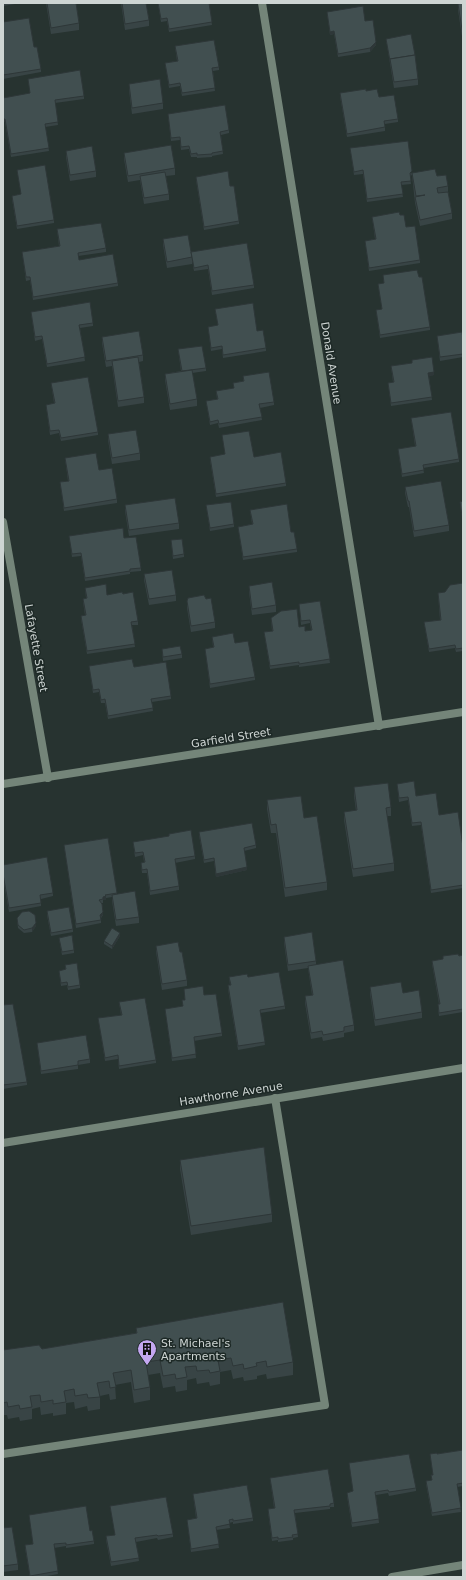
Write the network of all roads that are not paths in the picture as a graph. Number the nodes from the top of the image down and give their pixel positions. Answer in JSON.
{"nodes":[{"id":1,"x":262,"y":3,"type":"edge"},
{"id":2,"x":3,"y":522,"type":"edge"},
{"id":3,"x":463,"y":712,"type":"edge"},
{"id":4,"x":379,"y":726,"type":"junction"},
{"id":5,"x":48,"y":778,"type":"junction"},
{"id":6,"x":3,"y":784,"type":"edge"},
{"id":7,"x":463,"y":1068,"type":"edge"},
{"id":8,"x":275,"y":1098,"type":"junction"},
{"id":9,"x":3,"y":1142,"type":"edge"},
{"id":10,"x":3,"y":1454,"type":"edge"},
{"id":11,"x":463,"y":1565,"type":"edge"},
{"id":12,"x":439,"y":1573,"type":"edge"},
{"id":13,"x":392,"y":1577,"type":"edge"}],
"edges":[{"from":1,"to":4,"type":"street","name":"Donald Avenue"},
{"from":2,"to":5,"type":"street","name":"Lafayette Street"},
{"from":3,"to":4,"type":"street","name":"Garfield Street"},
{"from":4,"to":5,"type":"street","name":"Garfield Street"},
{"from":5,"to":6,"type":"street","name":"Garfield Street"},
{"from":7,"to":8,"type":"street","name":"Hawthorne Avenue"},
{"from":8,"to":9,"type":"street","name":"Hawthorne Avenue"},
{"from":8,"to":10,"type":"street"},
{"from":11,"to":12,"type":"street"},
{"from":12,"to":13,"type":"street"}]}
